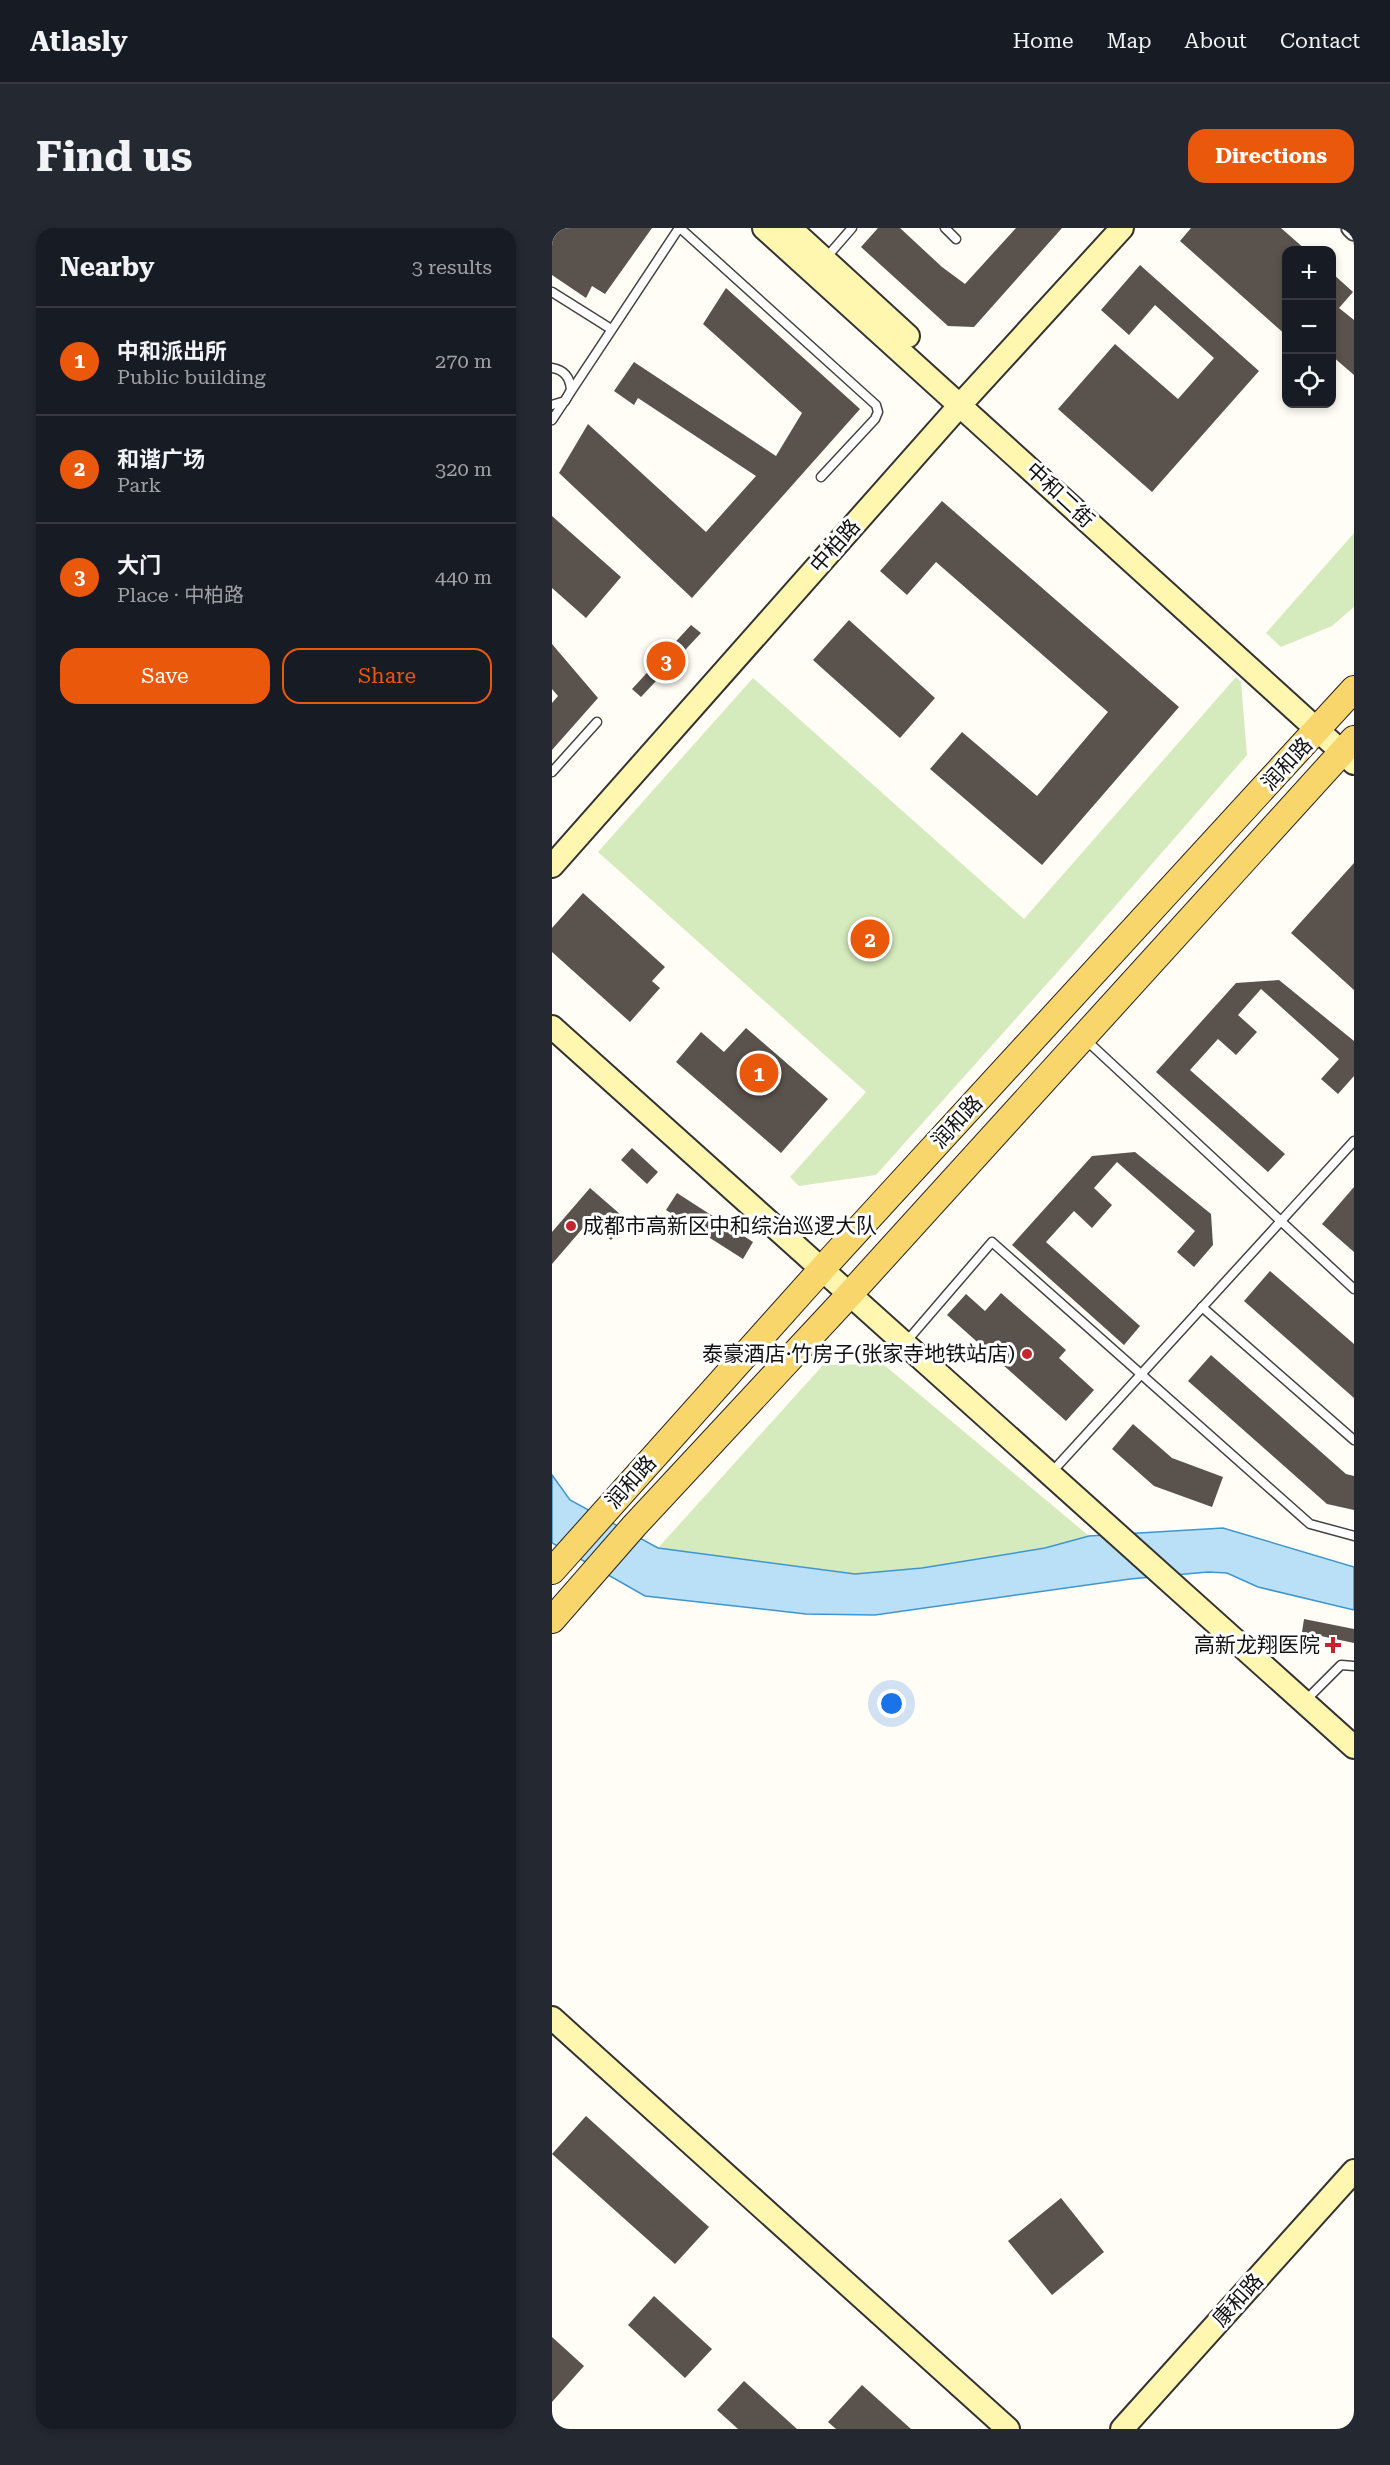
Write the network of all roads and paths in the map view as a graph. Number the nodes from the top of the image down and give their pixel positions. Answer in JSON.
{"nodes":[{"id":1,"x":680,"y":228,"type":"edge"},
{"id":2,"x":765,"y":228,"type":"edge"},
{"id":3,"x":790,"y":228,"type":"edge"},
{"id":4,"x":852,"y":228,"type":"edge"},
{"id":5,"x":945,"y":228,"type":"edge"},
{"id":6,"x":1122,"y":228,"type":"edge"},
{"id":7,"x":1350,"y":228,"type":"edge"},
{"id":8,"x":1354,"y":232,"type":"edge"},
{"id":9,"x":956,"y":239,"type":"dead end"},
{"id":10,"x":824,"y":260,"type":"junction"},
{"id":11,"x":552,"y":291,"type":"edge"},
{"id":12,"x":611,"y":329,"type":"junction"},
{"id":13,"x":552,"y":368,"type":"edge"},
{"id":14,"x":569,"y":396,"type":"junction"},
{"id":15,"x":966,"y":398,"type":"junction"},
{"id":16,"x":552,"y":405,"type":"edge"},
{"id":17,"x":552,"y":420,"type":"edge"},
{"id":18,"x":821,"y":477,"type":"dead end"},
{"id":19,"x":1354,"y":689,"type":"edge"},
{"id":20,"x":597,"y":722,"type":"dead end"},
{"id":21,"x":1322,"y":725,"type":"junction"},
{"id":22,"x":1351,"y":748,"type":"edge"},
{"id":23,"x":552,"y":772,"type":"edge"},
{"id":24,"x":552,"y":866,"type":"edge"},
{"id":25,"x":552,"y":1027,"type":"edge"},
{"id":26,"x":1083,"y":1038,"type":"junction"},
{"id":27,"x":1354,"y":1141,"type":"edge"},
{"id":28,"x":1281,"y":1221,"type":"junction"},
{"id":29,"x":822,"y":1269,"type":"junction"},
{"id":30,"x":1354,"y":1289,"type":"edge"},
{"id":31,"x":850,"y":1294,"type":"junction"},
{"id":32,"x":1203,"y":1307,"type":"junction"},
{"id":33,"x":904,"y":1343,"type":"junction"},
{"id":34,"x":1141,"y":1374,"type":"junction"},
{"id":35,"x":1354,"y":1440,"type":"edge"},
{"id":36,"x":1050,"y":1474,"type":"junction"},
{"id":37,"x":1354,"y":1536,"type":"edge"},
{"id":38,"x":558,"y":1564,"type":"edge"},
{"id":39,"x":552,"y":1620,"type":"edge"},
{"id":40,"x":1354,"y":1666,"type":"edge"},
{"id":41,"x":1304,"y":1702,"type":"junction"},
{"id":42,"x":1354,"y":1747,"type":"edge"},
{"id":43,"x":552,"y":2018,"type":"edge"},
{"id":44,"x":1354,"y":2171,"type":"edge"},
{"id":45,"x":1008,"y":2429,"type":"edge"},
{"id":46,"x":1122,"y":2429,"type":"edge"}],
"edges":[{"from":1,"to":12,"type":"lane"},
{"from":1,"to":18,"type":"lane"},
{"from":2,"to":15,"type":"street","name":"中和二街"},
{"from":3,"to":10,"type":"street","name":"中和二街"},
{"from":4,"to":10,"type":"lane"},
{"from":5,"to":9,"type":"lane"},
{"from":6,"to":15,"type":"street","name":"中柏路"},
{"from":7,"to":8,"type":"street"},
{"from":10,"to":15,"type":"street","name":"中和二街"},
{"from":11,"to":12,"type":"lane"},
{"from":12,"to":14,"type":"lane"},
{"from":13,"to":14,"type":"lane"},
{"from":14,"to":16,"type":"lane"},
{"from":14,"to":17,"type":"lane"},
{"from":15,"to":21,"type":"street","name":"中和二街"},
{"from":15,"to":24,"type":"street","name":"中柏路"},
{"from":19,"to":21,"type":"main road","name":"润和路"},
{"from":20,"to":23,"type":"lane"},
{"from":21,"to":22,"type":"street","name":"中和二街"},
{"from":21,"to":29,"type":"main road","name":"润和路"},
{"from":22,"to":26,"type":"main road","name":"润和路"},
{"from":25,"to":29,"type":"street"},
{"from":26,"to":28,"type":"lane"},
{"from":26,"to":31,"type":"main road","name":"润和路"},
{"from":27,"to":28,"type":"lane"},
{"from":28,"to":30,"type":"lane"},
{"from":28,"to":32,"type":"lane"},
{"from":29,"to":31,"type":"street"},
{"from":29,"to":38,"type":"main road","name":"润和路"},
{"from":31,"to":33,"type":"street"},
{"from":31,"to":39,"type":"main road","name":"润和路"},
{"from":32,"to":34,"type":"lane"},
{"from":32,"to":35,"type":"lane"},
{"from":33,"to":34,"type":"lane"},
{"from":33,"to":36,"type":"street"},
{"from":34,"to":36,"type":"lane"},
{"from":34,"to":37,"type":"lane"},
{"from":36,"to":41,"type":"street"},
{"from":40,"to":41,"type":"lane"},
{"from":41,"to":42,"type":"street"},
{"from":43,"to":45,"type":"street"},
{"from":44,"to":46,"type":"street","name":"康和路"}]}
